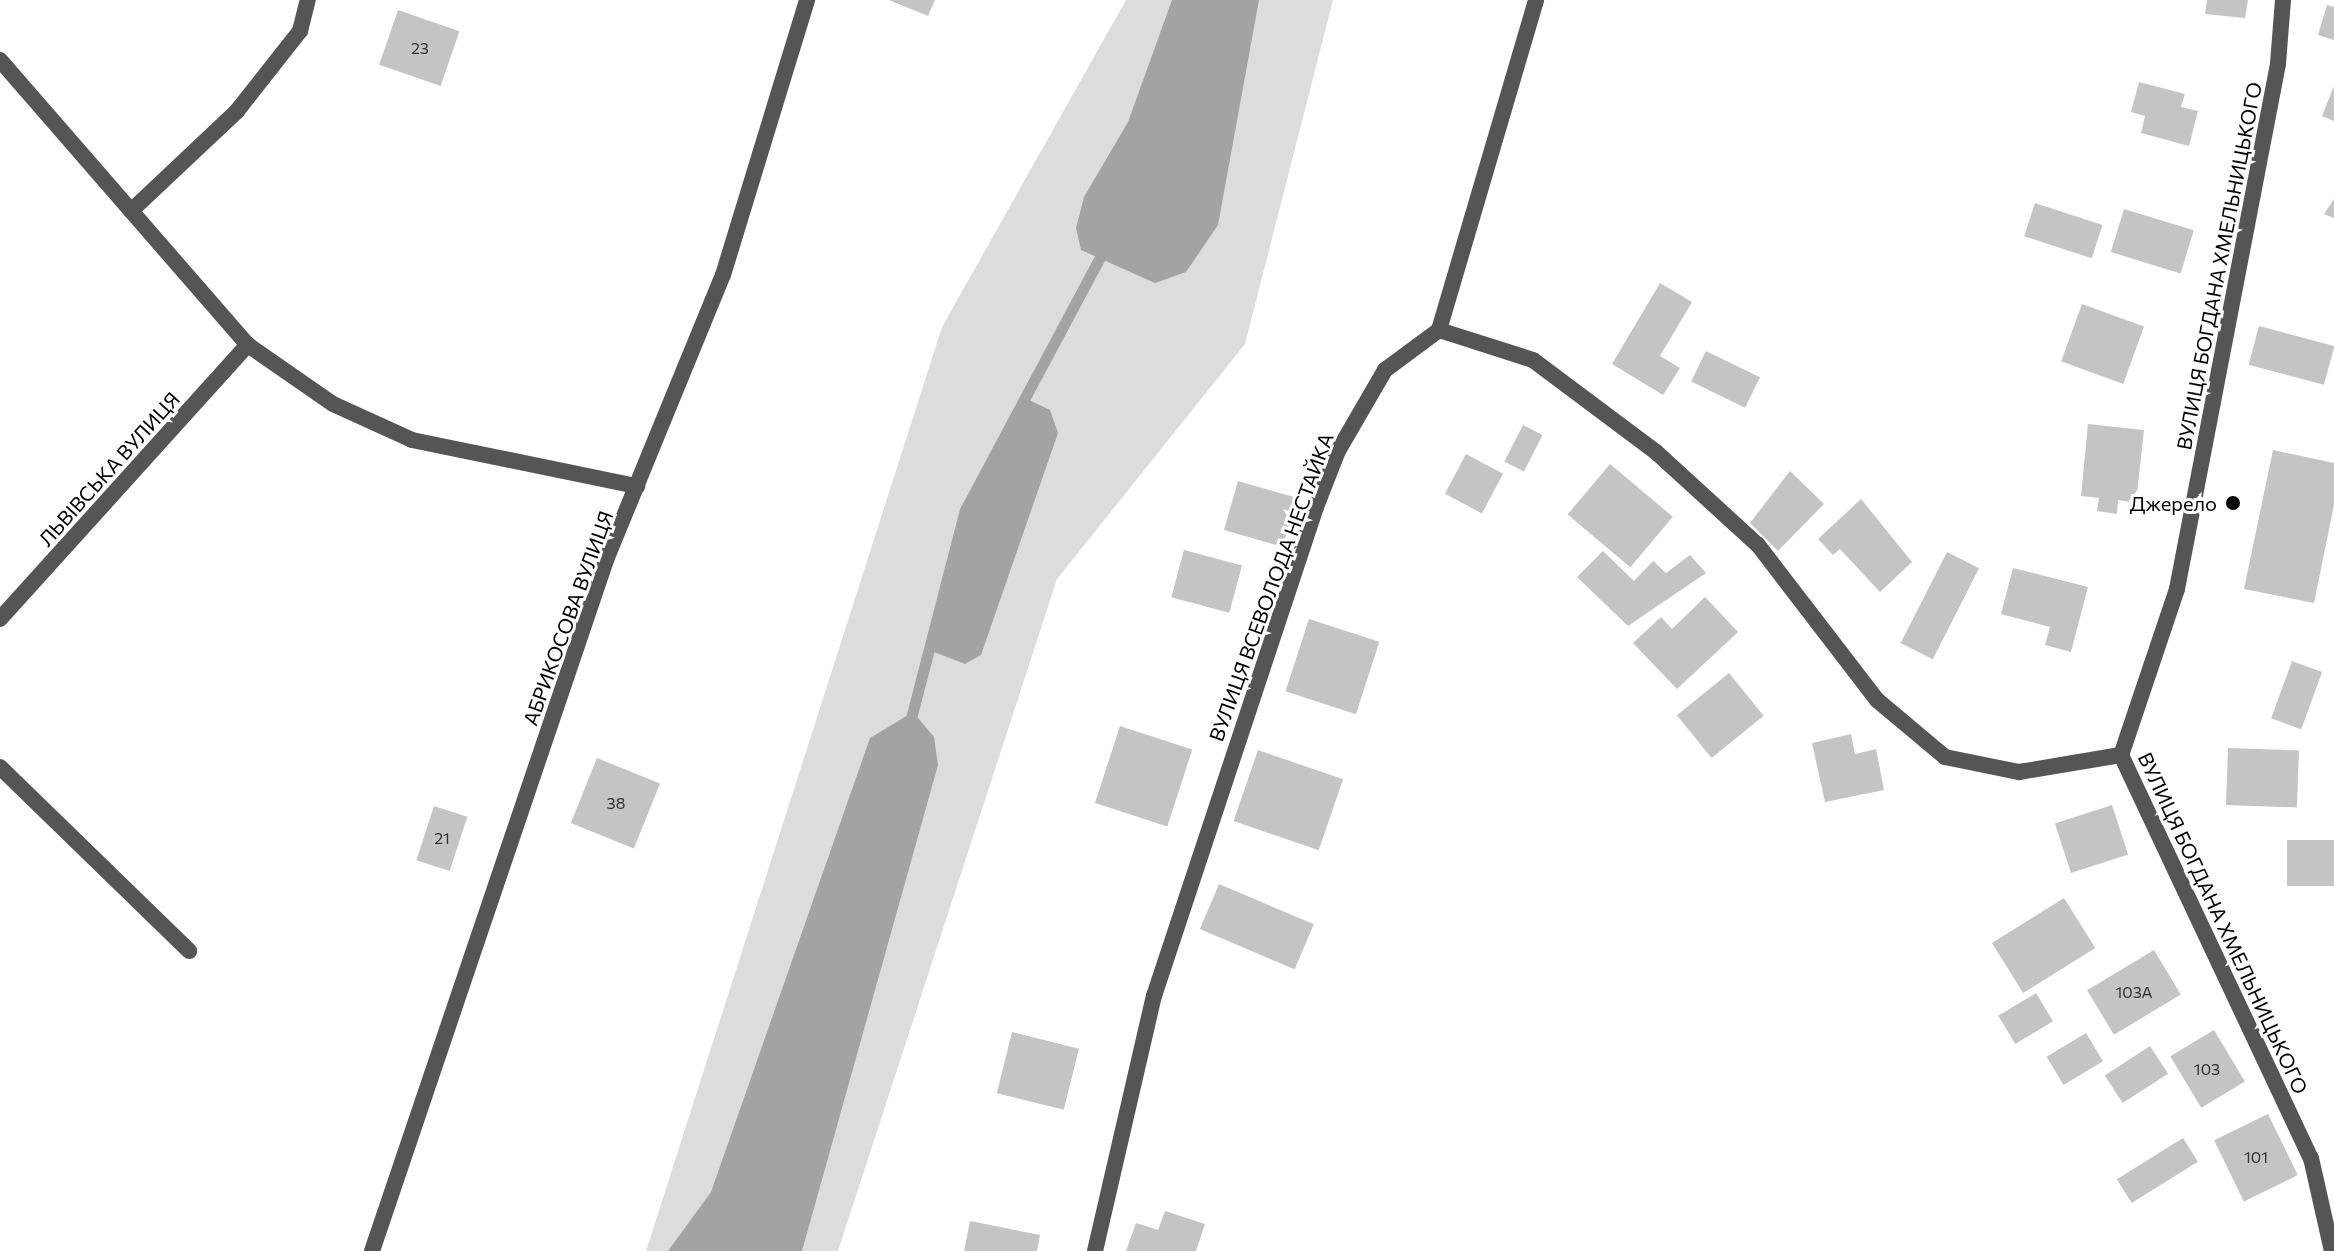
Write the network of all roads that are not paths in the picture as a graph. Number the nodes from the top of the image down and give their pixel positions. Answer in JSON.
{"nodes":[{"id":1,"x":308,"y":0,"type":"edge"},
{"id":2,"x":807,"y":0,"type":"edge"},
{"id":3,"x":1536,"y":0,"type":"edge"},
{"id":4,"x":2283,"y":0,"type":"edge"},
{"id":5,"x":0,"y":60,"type":"edge"},
{"id":6,"x":131,"y":211,"type":"junction"},
{"id":7,"x":1439,"y":330,"type":"junction"},
{"id":8,"x":248,"y":345,"type":"junction"},
{"id":9,"x":637,"y":486,"type":"junction"},
{"id":10,"x":0,"y":619,"type":"edge"},
{"id":11,"x":2121,"y":755,"type":"junction"},
{"id":12,"x":0,"y":767,"type":"edge"},
{"id":13,"x":189,"y":951,"type":"dead end"},
{"id":14,"x":372,"y":1251,"type":"edge"},
{"id":15,"x":1095,"y":1251,"type":"edge"},
{"id":16,"x":2332,"y":1251,"type":"edge"}],
"edges":[{"from":1,"to":6,"type":"street"},
{"from":2,"to":9,"type":"street","name":"АБРИКОСОВА ВУЛИЦЯ"},
{"from":3,"to":7,"type":"street"},
{"from":4,"to":11,"type":"street","name":"ВУЛИЦЯ БОГДАНА ХМЕЛЬНИЦЬКОГО"},
{"from":5,"to":6,"type":"street"},
{"from":6,"to":8,"type":"street"},
{"from":7,"to":11,"type":"street"},
{"from":7,"to":15,"type":"street","name":"ВУЛИЦЯ ВСЕВОЛОДА НЕСТАЙКА"},
{"from":8,"to":9,"type":"street"},
{"from":8,"to":10,"type":"street","name":"ЛЬВІВСЬКА ВУЛИЦЯ"},
{"from":9,"to":14,"type":"street","name":"АБРИКОСОВА ВУЛИЦЯ"},
{"from":11,"to":16,"type":"street","name":"ВУЛИЦЯ БОГДАНА ХМЕЛЬНИЦЬКОГО"},
{"from":12,"to":13,"type":"street"}]}
